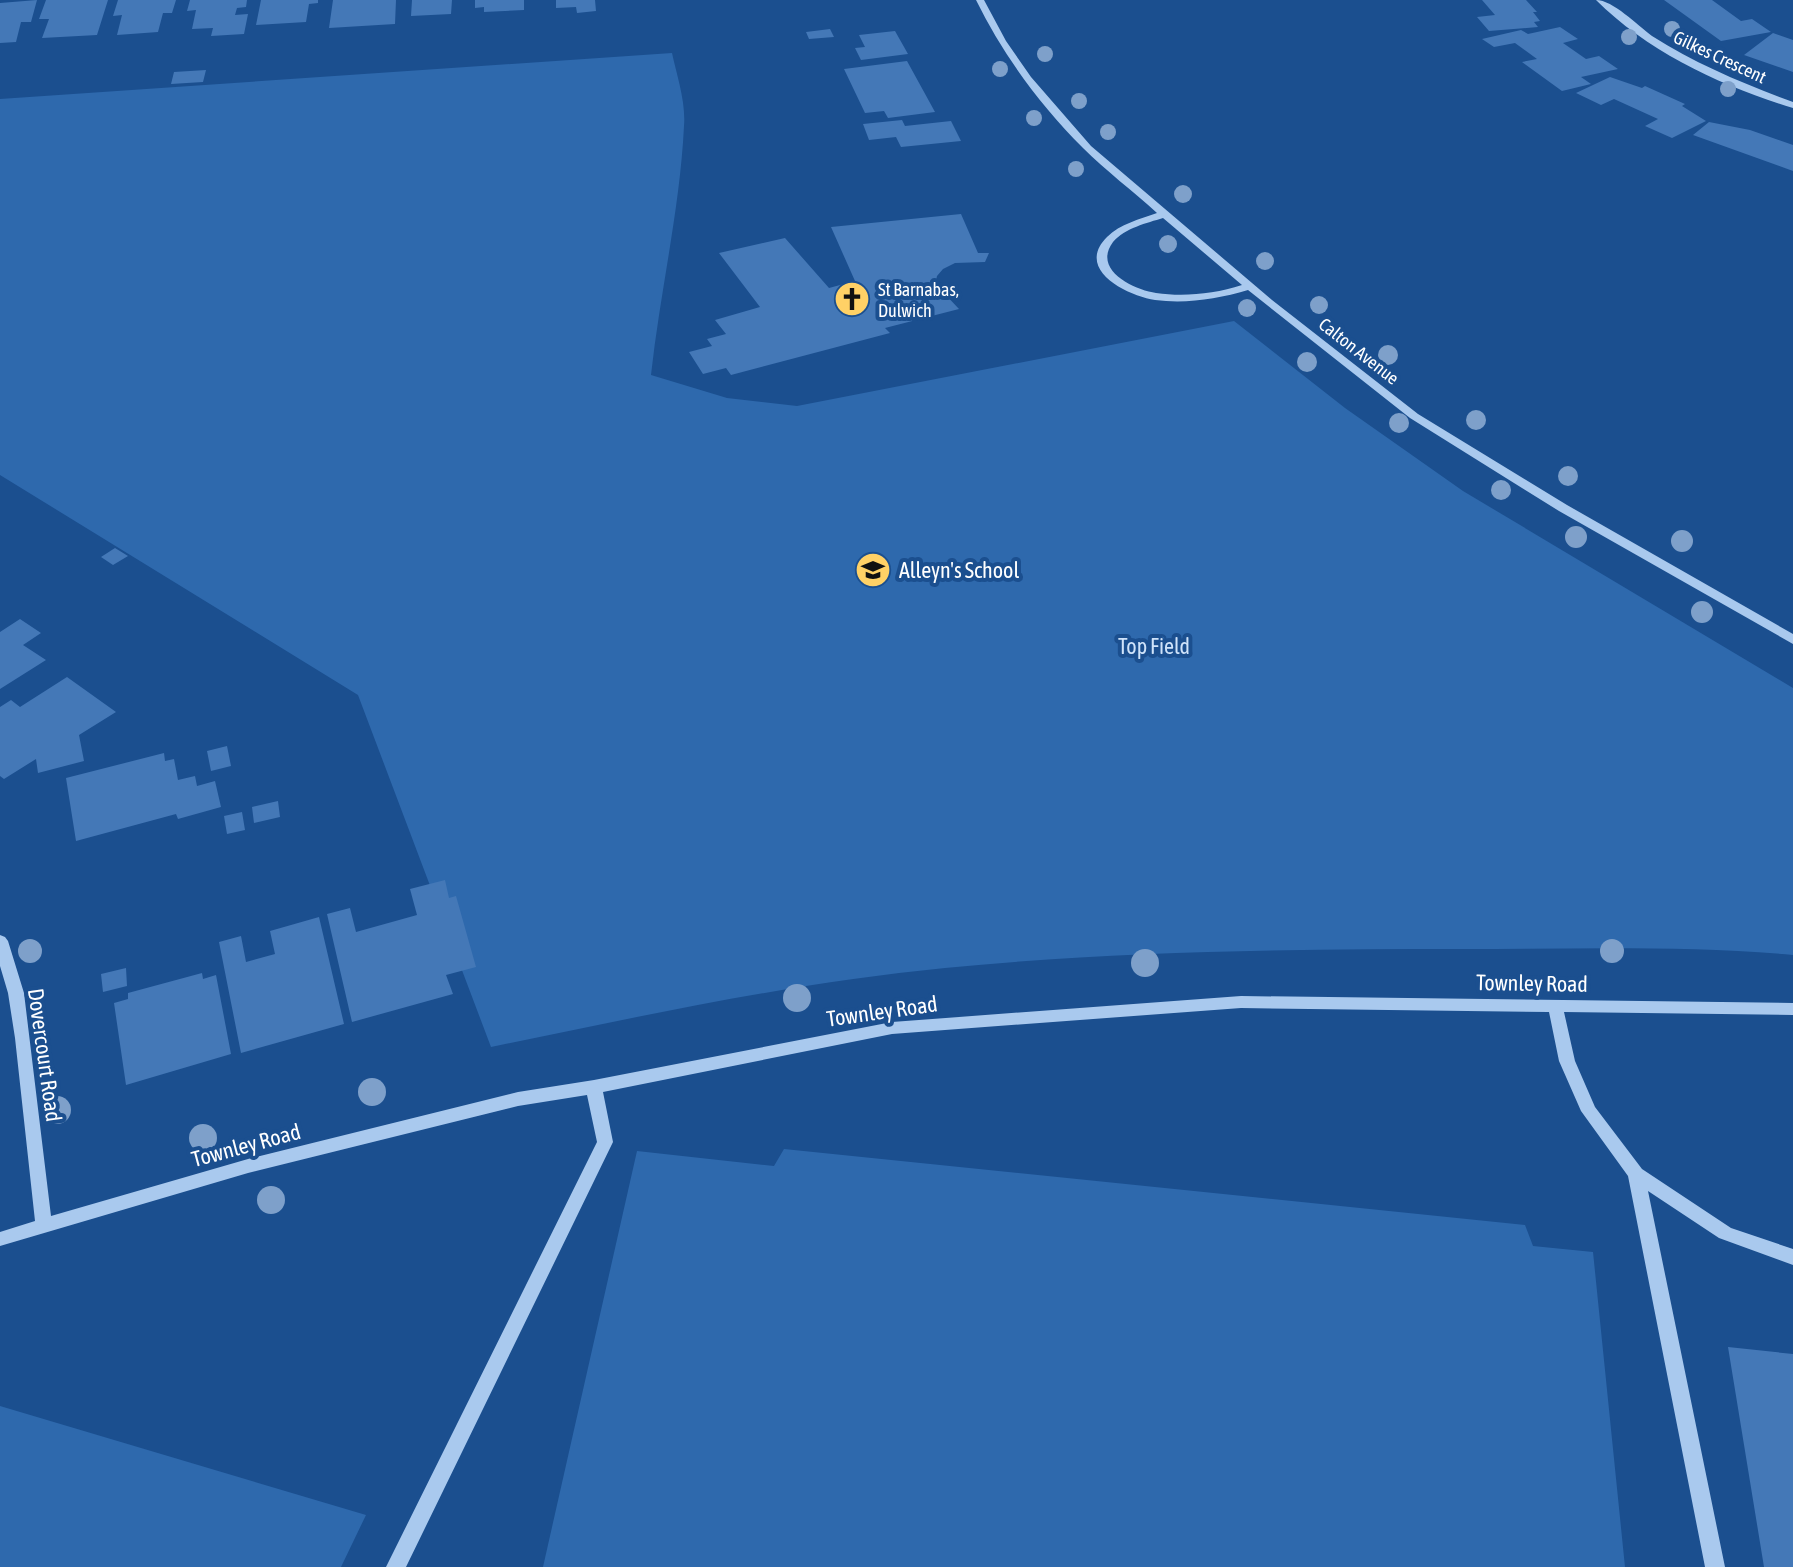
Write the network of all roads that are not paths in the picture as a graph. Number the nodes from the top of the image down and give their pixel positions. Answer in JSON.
{"nodes":[{"id":1,"x":980,"y":0,"type":"edge"},
{"id":2,"x":1600,"y":0,"type":"edge"},
{"id":3,"x":1793,"y":105,"type":"edge"},
{"id":4,"x":1163,"y":214,"type":"junction"},
{"id":5,"x":1249,"y":286,"type":"junction"},
{"id":6,"x":1793,"y":640,"type":"edge"},
{"id":7,"x":0,"y":941,"type":"edge"},
{"id":8,"x":1555,"y":1006,"type":"junction"},
{"id":9,"x":1793,"y":1009,"type":"edge"},
{"id":10,"x":594,"y":1087,"type":"junction"},
{"id":11,"x":1636,"y":1174,"type":"junction"},
{"id":12,"x":44,"y":1225,"type":"junction"},
{"id":13,"x":0,"y":1239,"type":"edge"},
{"id":14,"x":1793,"y":1257,"type":"edge"},
{"id":15,"x":396,"y":1567,"type":"edge"},
{"id":16,"x":1715,"y":1567,"type":"edge"}],
"edges":[{"from":1,"to":4,"type":"street","name":"Calton Avenue"},
{"from":2,"to":3,"type":"street","name":"Gilkes Crescent"},
{"from":4,"to":5,"type":"street","name":"Calton Avenue"},
{"from":4,"to":5,"type":"street"},
{"from":5,"to":6,"type":"street","name":"Calton Avenue"},
{"from":7,"to":12,"type":"street","name":"Dovercourt Road"},
{"from":8,"to":9,"type":"street","name":"Townley Road"},
{"from":8,"to":10,"type":"street","name":"Townley Road"},
{"from":8,"to":11,"type":"street"},
{"from":10,"to":12,"type":"street","name":"Townley Road"},
{"from":10,"to":15,"type":"street"},
{"from":11,"to":14,"type":"street"},
{"from":11,"to":16,"type":"street"},
{"from":12,"to":13,"type":"street","name":"Townley Road"}]}
